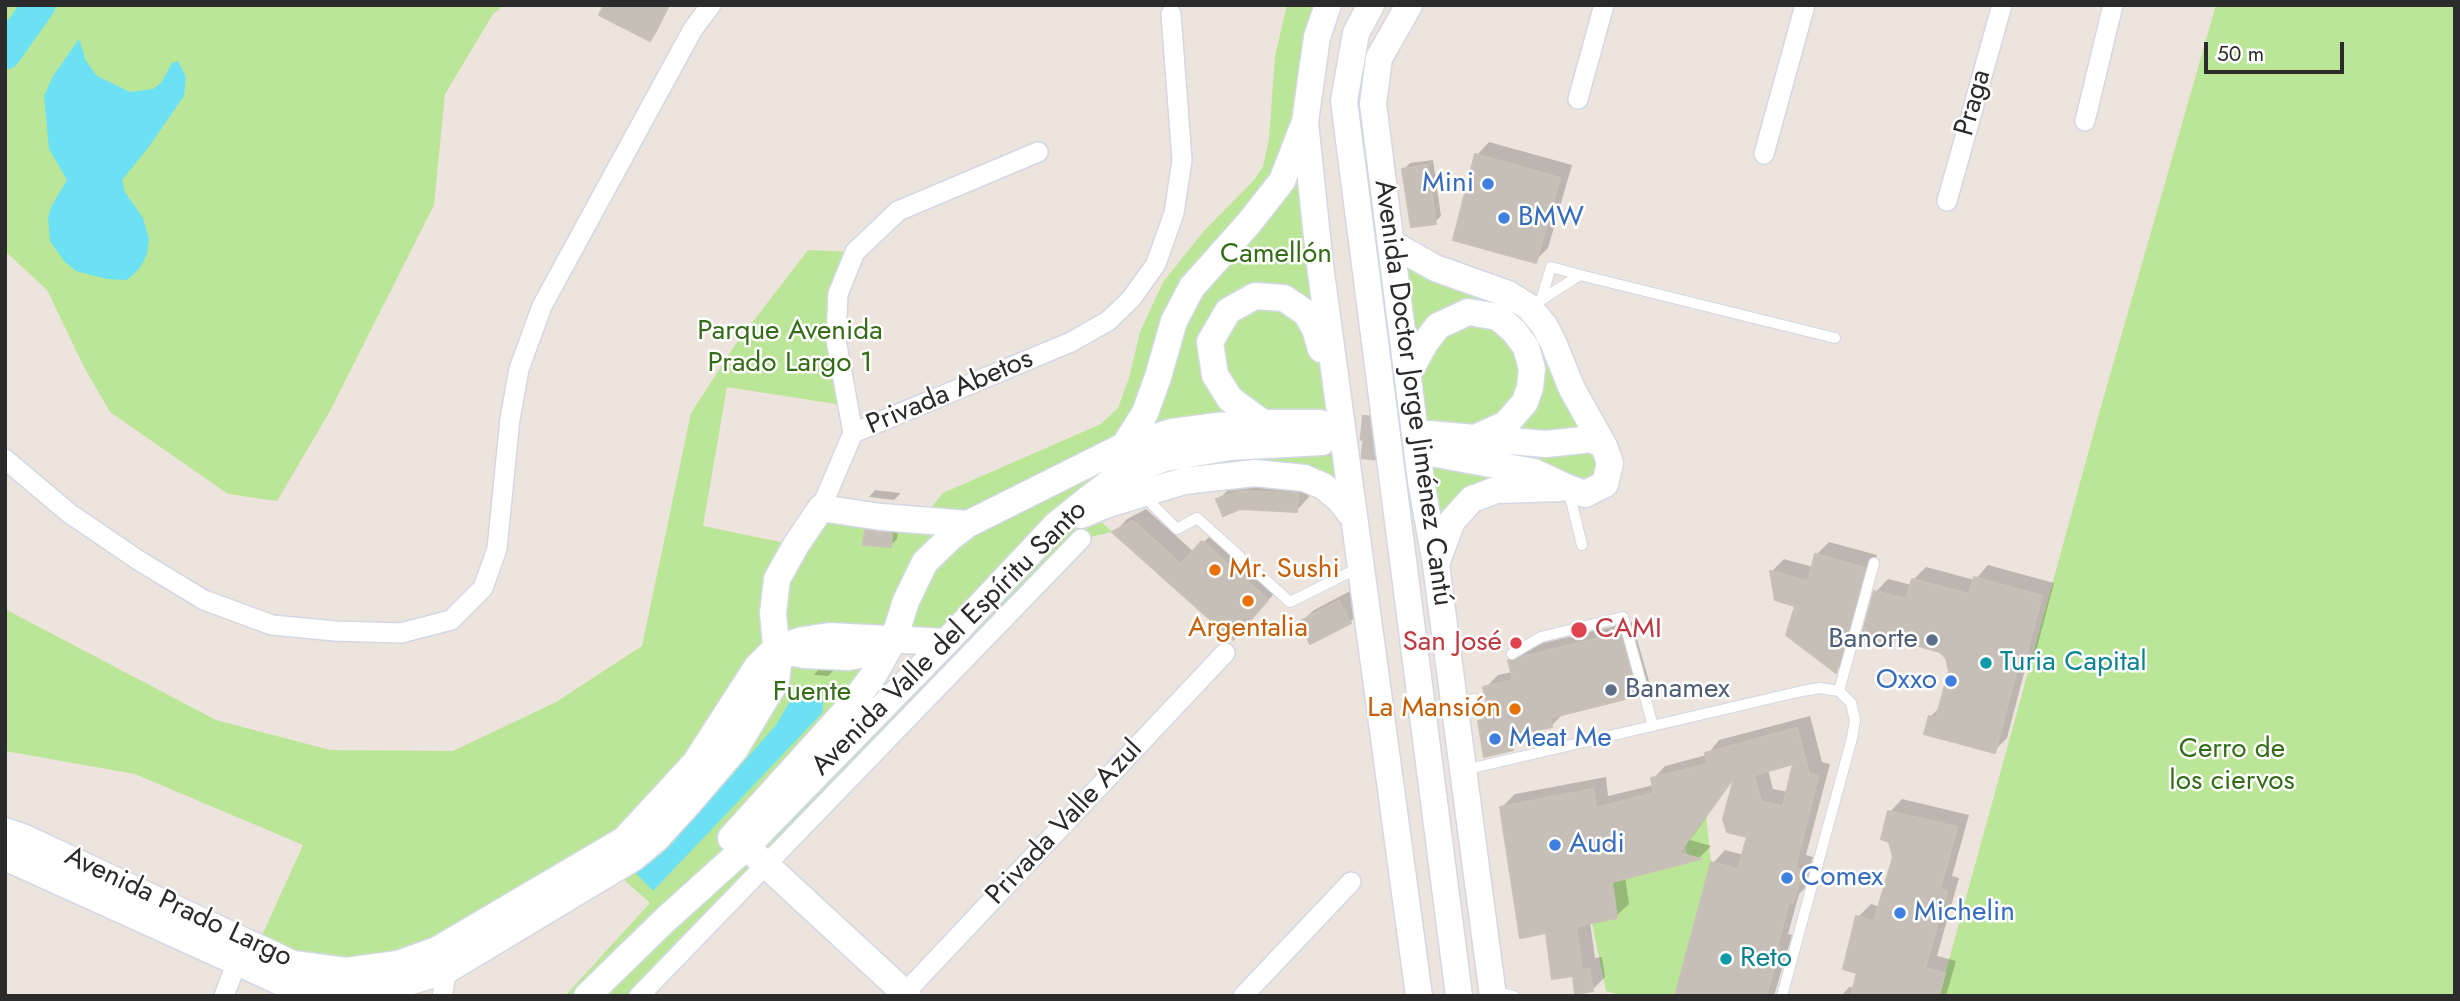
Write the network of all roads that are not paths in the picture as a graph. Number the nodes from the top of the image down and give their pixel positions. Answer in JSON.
{"nodes":[{"id":1,"x":711,"y":5,"type":"edge"},
{"id":2,"x":1328,"y":5,"type":"edge"},
{"id":3,"x":1371,"y":5,"type":"edge"},
{"id":4,"x":1409,"y":5,"type":"edge"},
{"id":5,"x":1604,"y":5,"type":"edge"},
{"id":6,"x":1805,"y":5,"type":"edge"},
{"id":7,"x":2002,"y":5,"type":"edge"},
{"id":8,"x":2107,"y":7,"type":"edge"},
{"id":9,"x":1171,"y":14,"type":"dead end"},
{"id":10,"x":1578,"y":99,"type":"dead end"},
{"id":11,"x":2085,"y":121,"type":"dead end"},
{"id":12,"x":1305,"y":122,"type":"junction"},
{"id":13,"x":1038,"y":152,"type":"dead end"},
{"id":14,"x":1765,"y":154,"type":"dead end"},
{"id":15,"x":1947,"y":201,"type":"dead end"},
{"id":16,"x":1391,"y":243,"type":"junction"},
{"id":17,"x":1580,"y":275,"type":"junction"},
{"id":18,"x":1535,"y":303,"type":"junction"},
{"id":19,"x":1835,"y":338,"type":"dead end"},
{"id":20,"x":1408,"y":374,"type":"junction"},
{"id":21,"x":1338,"y":401,"type":"junction"},
{"id":22,"x":1262,"y":423,"type":"junction"},
{"id":23,"x":853,"y":433,"type":"junction"},
{"id":24,"x":1472,"y":439,"type":"junction"},
{"id":25,"x":1124,"y":446,"type":"junction"},
{"id":26,"x":1604,"y":446,"type":"junction"},
{"id":27,"x":5,"y":459,"type":"edge"},
{"id":28,"x":1421,"y":481,"type":"junction"},
{"id":29,"x":1568,"y":488,"type":"junction"},
{"id":30,"x":1141,"y":493,"type":"junction"},
{"id":31,"x":817,"y":515,"type":"junction"},
{"id":32,"x":1353,"y":517,"type":"junction"},
{"id":33,"x":1057,"y":524,"type":"junction"},
{"id":34,"x":959,"y":530,"type":"junction"},
{"id":35,"x":1081,"y":539,"type":"dead end"},
{"id":36,"x":1582,"y":545,"type":"dead end"},
{"id":37,"x":1403,"y":560,"type":"junction"},
{"id":38,"x":1874,"y":564,"type":"dead end"},
{"id":39,"x":1436,"y":565,"type":"junction"},
{"id":40,"x":1362,"y":566,"type":"junction"},
{"id":41,"x":894,"y":639,"type":"junction"},
{"id":42,"x":946,"y":642,"type":"junction"},
{"id":43,"x":775,"y":649,"type":"junction"},
{"id":44,"x":1225,"y":653,"type":"dead end"},
{"id":45,"x":1512,"y":654,"type":"dead end"},
{"id":46,"x":1839,"y":691,"type":"junction"},
{"id":47,"x":1653,"y":726,"type":"junction"},
{"id":48,"x":1463,"y":770,"type":"junction"},
{"id":49,"x":5,"y":831,"type":"edge"},
{"id":50,"x":754,"y":854,"type":"junction"},
{"id":51,"x":5,"y":857,"type":"edge"},
{"id":52,"x":1351,"y":882,"type":"dead end"},
{"id":53,"x":664,"y":920,"type":"junction"},
{"id":54,"x":477,"y":939,"type":"junction"},
{"id":55,"x":241,"y":952,"type":"junction"},
{"id":56,"x":447,"y":970,"type":"junction"},
{"id":57,"x":1500,"y":994,"type":"edge"},
{"id":58,"x":905,"y":995,"type":"edge"},
{"id":59,"x":224,"y":996,"type":"edge"},
{"id":60,"x":442,"y":996,"type":"edge"},
{"id":61,"x":587,"y":996,"type":"edge"},
{"id":62,"x":639,"y":996,"type":"edge"},
{"id":63,"x":1243,"y":996,"type":"edge"},
{"id":64,"x":1419,"y":996,"type":"edge"},
{"id":65,"x":1459,"y":996,"type":"edge"},
{"id":66,"x":1782,"y":996,"type":"edge"}],
"edges":[{"from":1,"to":27,"type":"street"},
{"from":2,"to":12,"type":"main road"},
{"from":3,"to":37,"type":"main road","name":"Avenida Doctor Jorge Jiménez Cantú"},
{"from":4,"to":16,"type":"main road","name":"Avenida Doctor Jorge Jiménez Cantú"},
{"from":5,"to":10,"type":"street"},
{"from":6,"to":14,"type":"street"},
{"from":7,"to":15,"type":"street","name":"Praga"},
{"from":8,"to":11,"type":"street"},
{"from":9,"to":23,"type":"street","name":"Privada Abetos"},
{"from":12,"to":21,"type":"main road"},
{"from":12,"to":25,"type":"main road"},
{"from":13,"to":23,"type":"street","name":"Privada Abetos"},
{"from":16,"to":18,"type":"main road"},
{"from":16,"to":20,"type":"main road","name":"Avenida Doctor Jorge Jiménez Cantú"},
{"from":17,"to":18,"type":"lane"},
{"from":17,"to":18,"type":"lane"},
{"from":17,"to":19,"type":"lane"},
{"from":18,"to":26,"type":"main road"},
{"from":20,"to":24,"type":"main road"},
{"from":20,"to":28,"type":"main road","name":"Avenida Doctor Jorge Jiménez Cantú"},
{"from":21,"to":22,"type":"main road"},
{"from":21,"to":32,"type":"main road"},
{"from":22,"to":25,"type":"main road","name":"Avenida Valle del Espíritu Santo"},
{"from":22,"to":33,"type":"main road","name":"Avenida Valle del Espíritu Santo"},
{"from":23,"to":31,"type":"street"},
{"from":24,"to":26,"type":"main road"},
{"from":24,"to":29,"type":"main road"},
{"from":25,"to":34,"type":"main road","name":"Avenida Valle del Espíritu Santo"},
{"from":26,"to":29,"type":"main road"},
{"from":28,"to":37,"type":"main road"},
{"from":28,"to":39,"type":"main road","name":"Avenida Doctor Jorge Jiménez Cantú"},
{"from":29,"to":36,"type":"lane"},
{"from":29,"to":39,"type":"main road"},
{"from":30,"to":32,"type":"main road"},
{"from":30,"to":33,"type":"main road"},
{"from":30,"to":40,"type":"lane"},
{"from":31,"to":34,"type":"main road"},
{"from":31,"to":43,"type":"main road"},
{"from":32,"to":40,"type":"main road"},
{"from":33,"to":42,"type":"main road","name":"Avenida Valle del Espíritu Santo"},
{"from":34,"to":41,"type":"main road","name":"Avenida Valle del Espíritu Santo"},
{"from":35,"to":50,"type":"street"},
{"from":37,"to":65,"type":"main road","name":"Avenida Doctor Jorge Jiménez Cantú"},
{"from":38,"to":46,"type":"lane"},
{"from":39,"to":48,"type":"main road","name":"Avenida Doctor Jorge Jiménez Cantú"},
{"from":40,"to":64,"type":"main road"},
{"from":41,"to":42,"type":"main road"},
{"from":41,"to":43,"type":"main road"},
{"from":41,"to":53,"type":"main road","name":"Avenida Valle del Espíritu Santo"},
{"from":42,"to":50,"type":"main road","name":"Avenida Valle del Espíritu Santo"},
{"from":43,"to":54,"type":"main road","name":"Avenida Prado Largo"},
{"from":44,"to":58,"type":"street","name":"Privada Valle Azul"},
{"from":45,"to":47,"type":"lane"},
{"from":46,"to":47,"type":"lane"},
{"from":46,"to":66,"type":"lane"},
{"from":47,"to":48,"type":"lane"},
{"from":48,"to":57,"type":"main road","name":"Avenida Doctor Jorge Jiménez Cantú"},
{"from":49,"to":55,"type":"main road","name":"Avenida Prado Largo"},
{"from":50,"to":53,"type":"main road","name":"Avenida Valle del Espíritu Santo"},
{"from":50,"to":58,"type":"main road"},
{"from":50,"to":62,"type":"street"},
{"from":51,"to":55,"type":"main road","name":"Avenida Prado Largo"},
{"from":52,"to":63,"type":"street"},
{"from":53,"to":61,"type":"main road","name":"Avenida Valle del Espíritu Santo"},
{"from":54,"to":55,"type":"main road","name":"Avenida Prado Largo"},
{"from":54,"to":56,"type":"main road","name":"Avenida Prado Largo"},
{"from":55,"to":56,"type":"main road","name":"Avenida Prado Largo"},
{"from":55,"to":59,"type":"street"},
{"from":56,"to":60,"type":"street"}]}
